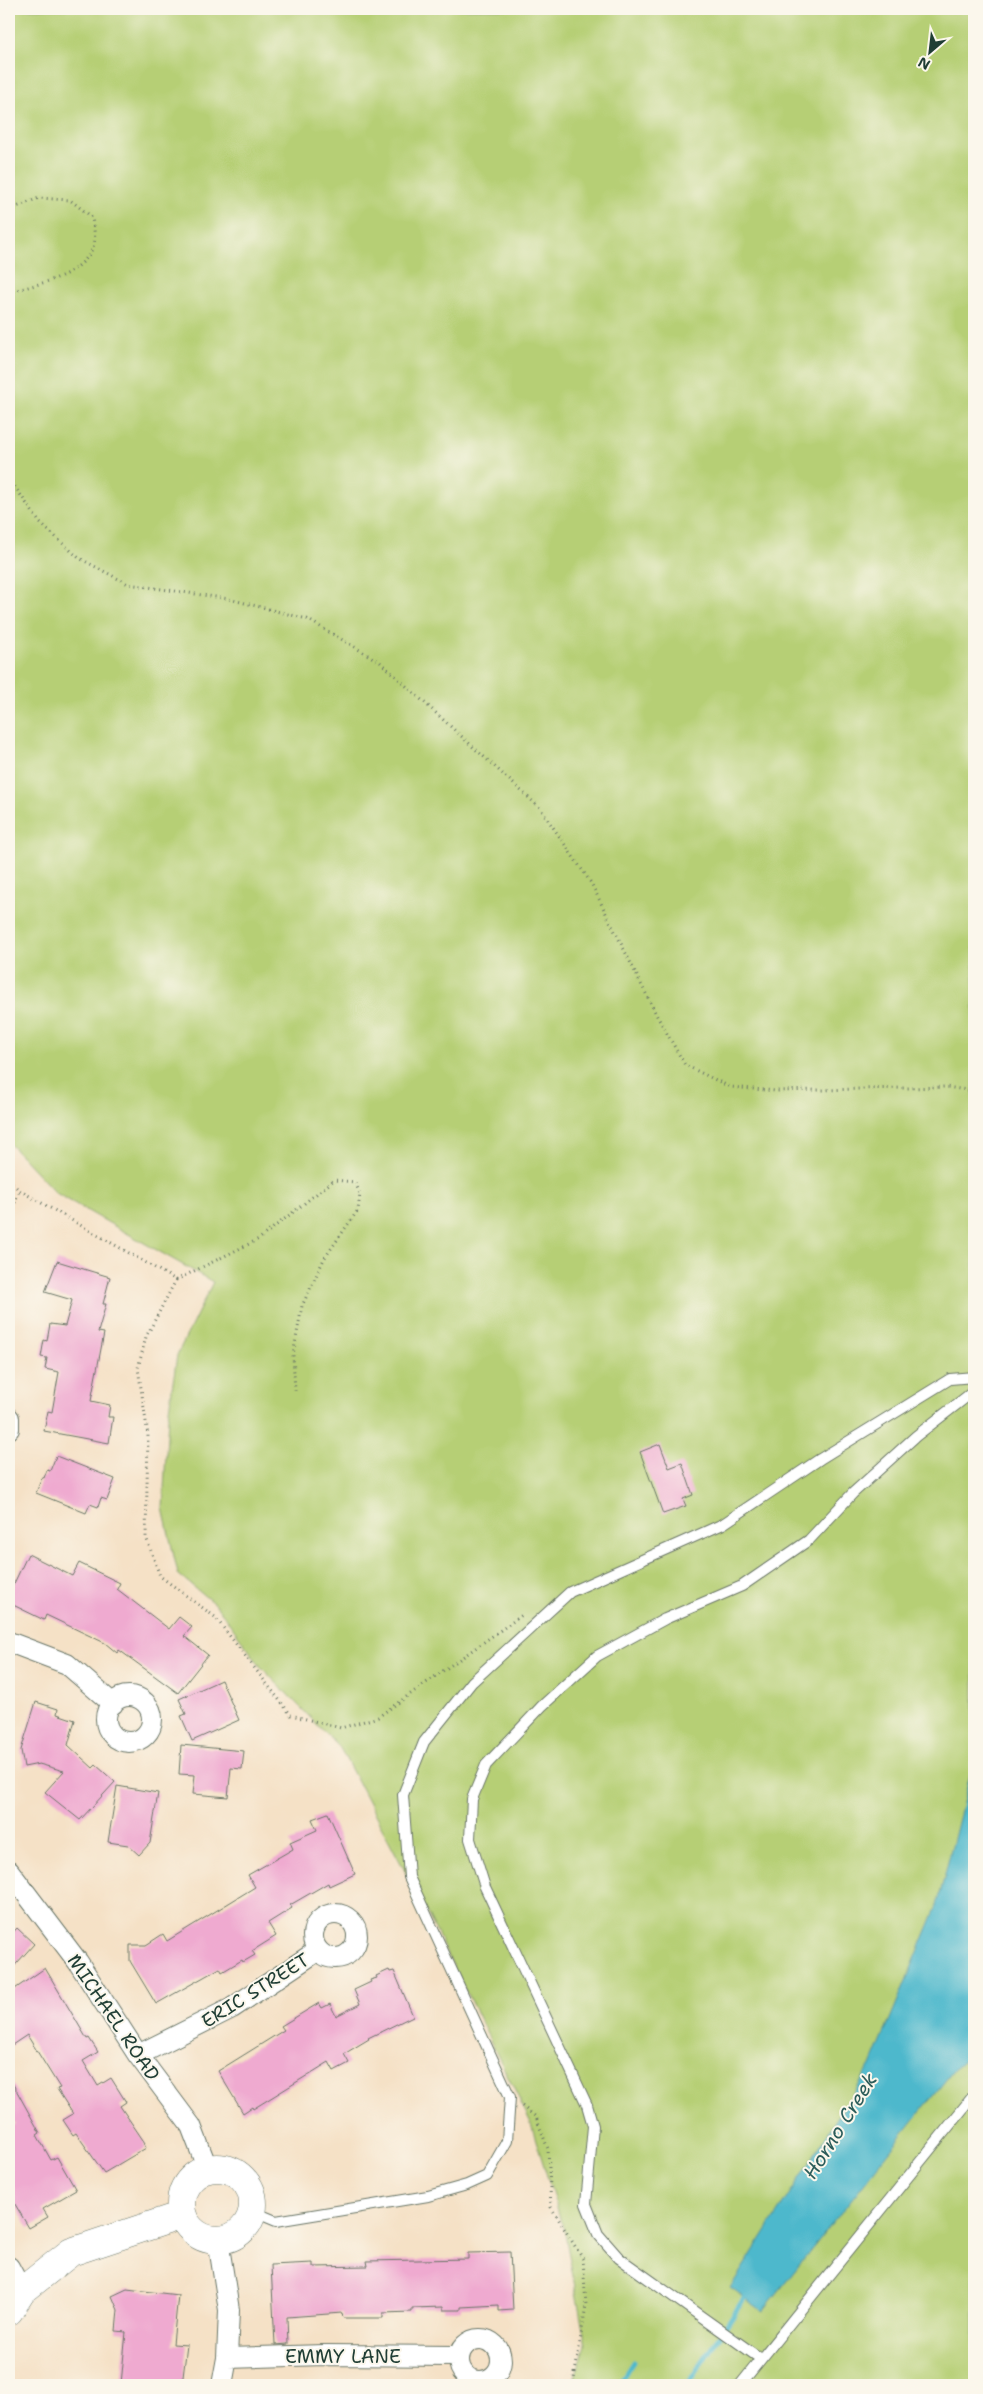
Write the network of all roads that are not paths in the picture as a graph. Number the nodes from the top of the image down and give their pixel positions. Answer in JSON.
{"nodes":[{"id":1,"x":974,"y":1376,"type":"edge"},
{"id":2,"x":974,"y":1391,"type":"edge"},
{"id":3,"x":9,"y":1418,"type":"edge"},
{"id":4,"x":9,"y":1430,"type":"edge"},
{"id":5,"x":9,"y":1642,"type":"edge"},
{"id":6,"x":113,"y":1704,"type":"dead end"},
{"id":7,"x":9,"y":1870,"type":"edge"},
{"id":8,"x":317,"y":1951,"type":"dead end"},
{"id":9,"x":138,"y":2055,"type":"junction"},
{"id":10,"x":974,"y":2095,"type":"edge"},
{"id":11,"x":208,"y":2170,"type":"junction"},
{"id":12,"x":252,"y":2211,"type":"junction"},
{"id":13,"x":182,"y":2215,"type":"junction"},
{"id":14,"x":218,"y":2240,"type":"junction"},
{"id":15,"x":9,"y":2267,"type":"edge"},
{"id":16,"x":16,"y":2301,"type":"edge"},
{"id":17,"x":458,"y":2356,"type":"dead end"},
{"id":18,"x":227,"y":2358,"type":"junction"},
{"id":19,"x":761,"y":2359,"type":"junction"},
{"id":20,"x":222,"y":2385,"type":"edge"},
{"id":21,"x":740,"y":2385,"type":"edge"}],
"edges":[{"from":1,"to":12,"type":"lane"},
{"from":2,"to":19,"type":"lane"},
{"from":3,"to":4,"type":"street"},
{"from":5,"to":6,"type":"street"},
{"from":7,"to":9,"type":"street","name":"MICHAEL ROAD"},
{"from":8,"to":9,"type":"street","name":"ERIC STREET"},
{"from":9,"to":11,"type":"street","name":"MICHAEL ROAD"},
{"from":10,"to":19,"type":"lane"},
{"from":11,"to":12,"type":"street"},
{"from":11,"to":13,"type":"street"},
{"from":12,"to":14,"type":"street"},
{"from":13,"to":14,"type":"street"},
{"from":13,"to":16,"type":"street"},
{"from":14,"to":18,"type":"street"},
{"from":15,"to":16,"type":"street"},
{"from":17,"to":18,"type":"street","name":"EMMY LANE"},
{"from":18,"to":20,"type":"street"},
{"from":19,"to":21,"type":"lane"}]}
